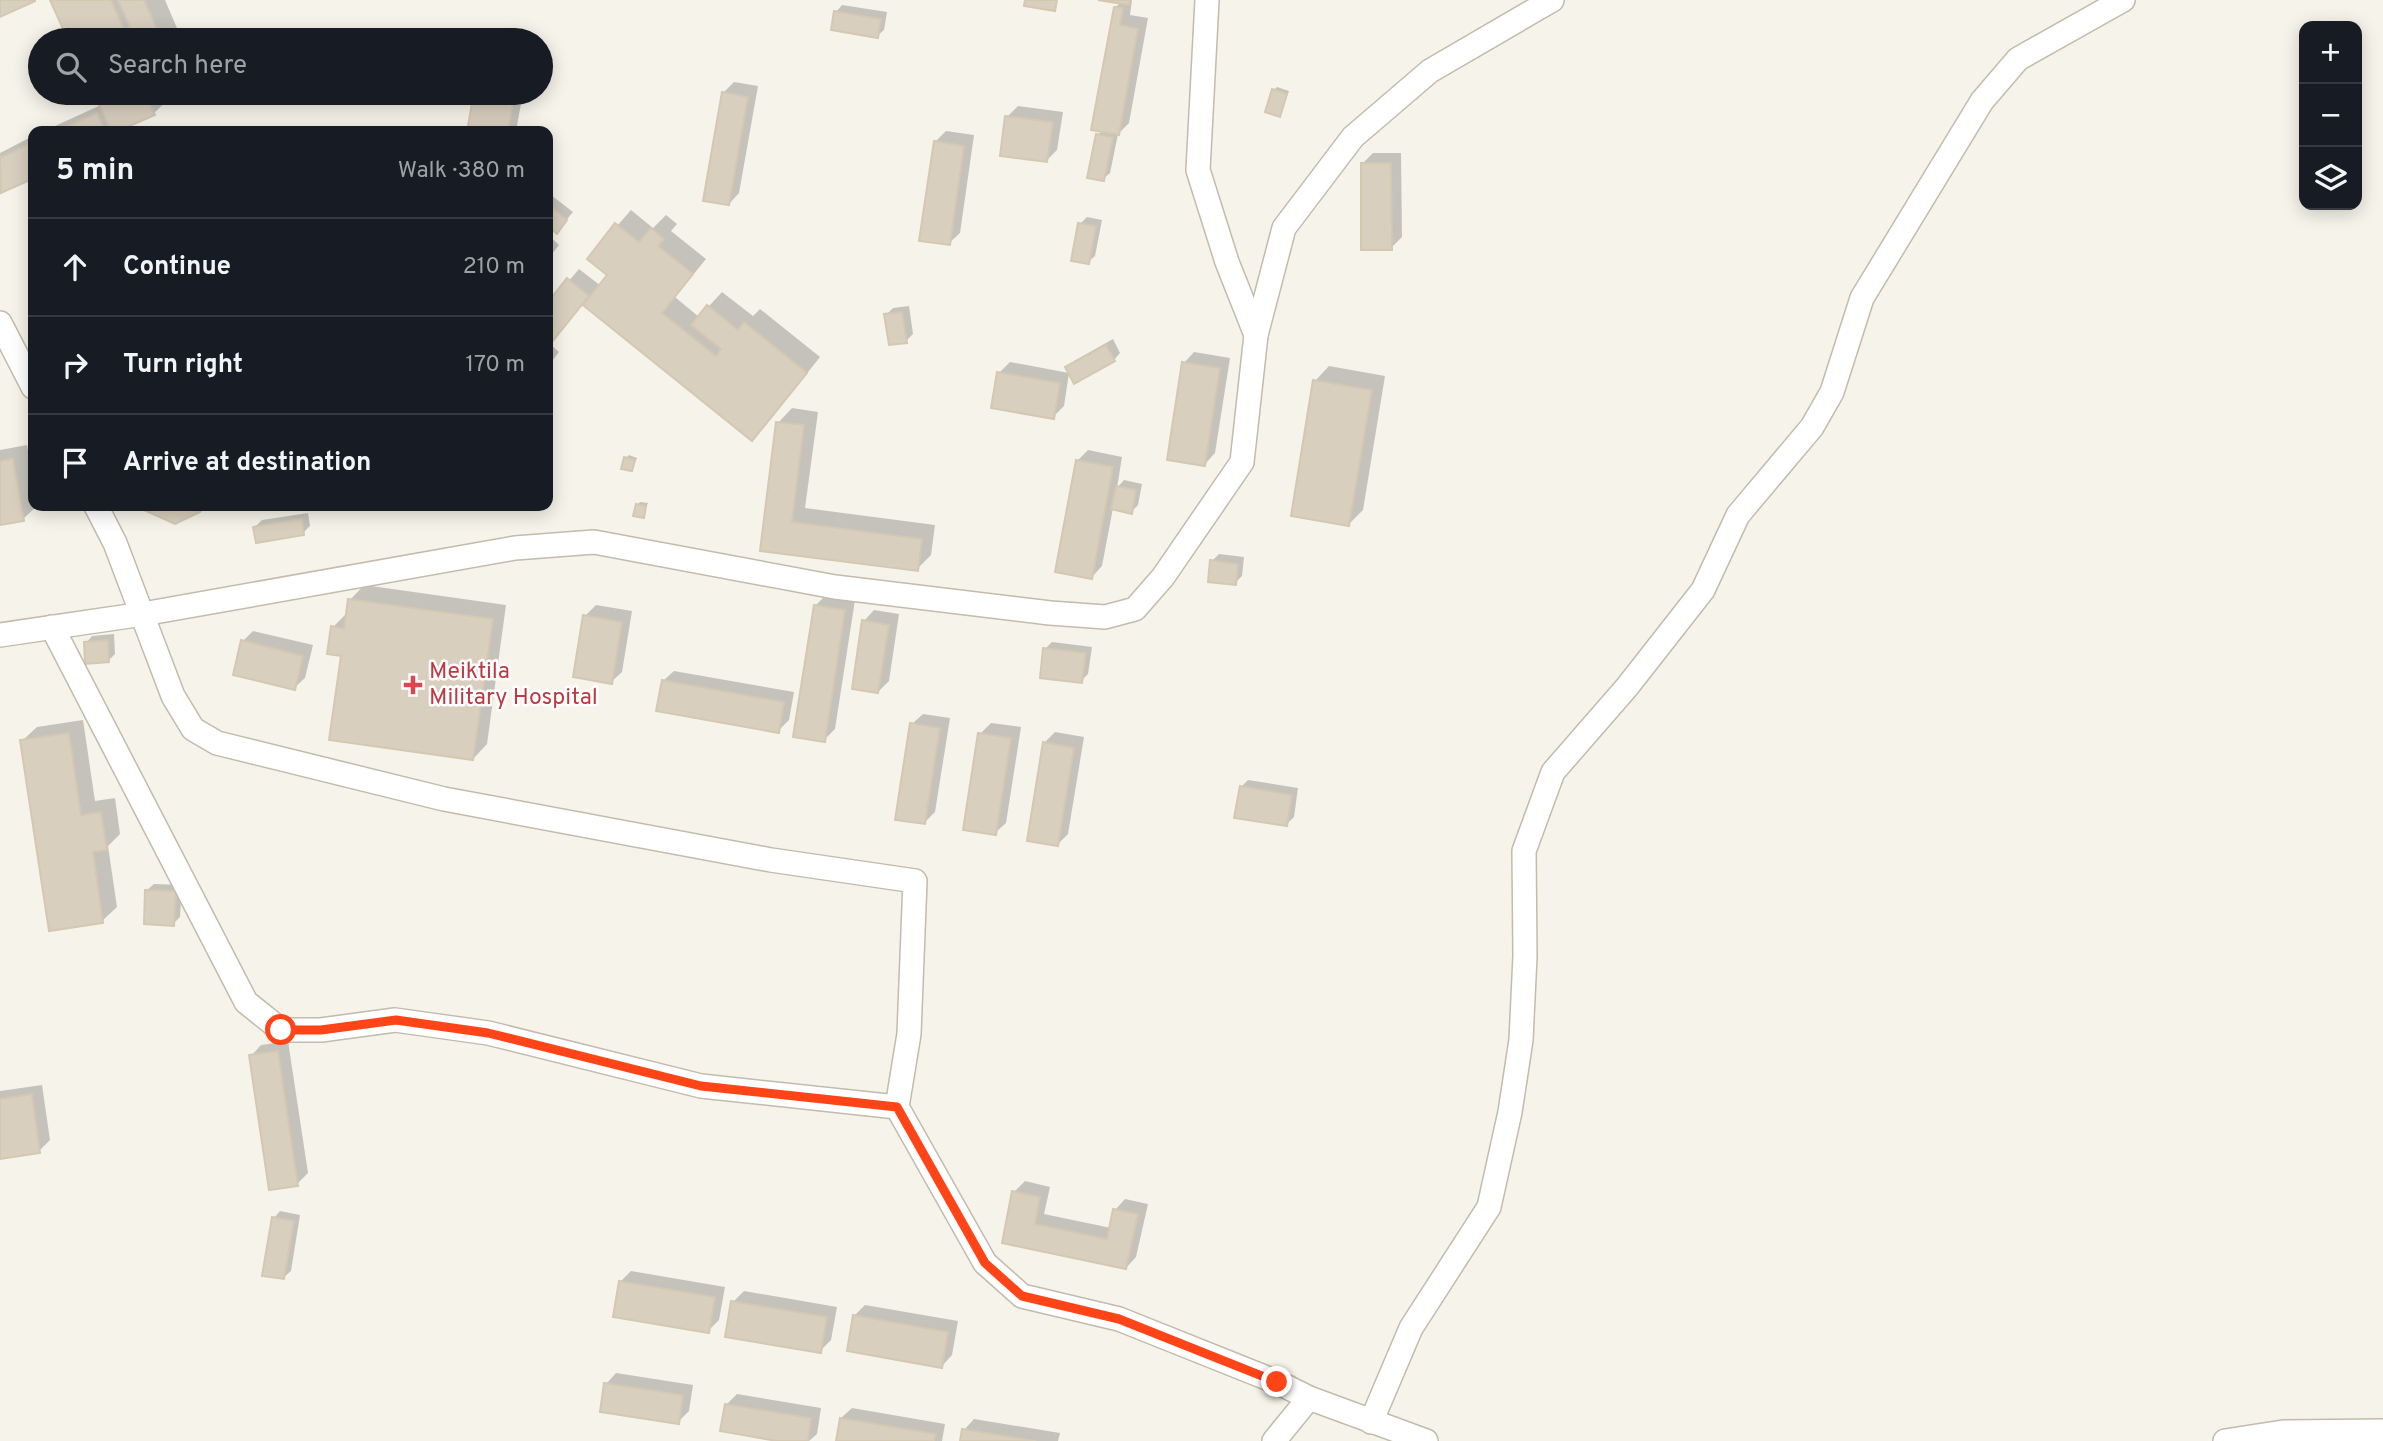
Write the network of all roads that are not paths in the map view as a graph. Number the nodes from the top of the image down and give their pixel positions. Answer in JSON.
{"nodes":[{"id":1,"x":1207,"y":0,"type":"edge"},
{"id":2,"x":1552,"y":0,"type":"edge"},
{"id":3,"x":2123,"y":0,"type":"edge"},
{"id":4,"x":0,"y":323,"type":"edge"},
{"id":5,"x":1256,"y":335,"type":"junction"},
{"id":6,"x":28,"y":377,"type":"edge"},
{"id":7,"x":99,"y":511,"type":"edge"},
{"id":8,"x":143,"y":614,"type":"junction"},
{"id":9,"x":52,"y":627,"type":"junction"},
{"id":10,"x":0,"y":635,"type":"edge"},
{"id":11,"x":897,"y":1107,"type":"junction"},
{"id":12,"x":1309,"y":1398,"type":"junction"},
{"id":13,"x":1371,"y":1422,"type":"junction"},
{"id":14,"x":2383,"y":1431,"type":"edge"},
{"id":15,"x":1273,"y":1441,"type":"edge"},
{"id":16,"x":1426,"y":1441,"type":"edge"},
{"id":17,"x":2225,"y":1441,"type":"edge"}],
"edges":[{"from":1,"to":5,"type":"street"},
{"from":2,"to":5,"type":"street"},
{"from":3,"to":13,"type":"street"},
{"from":4,"to":6,"type":"street"},
{"from":5,"to":8,"type":"street"},
{"from":7,"to":8,"type":"street"},
{"from":8,"to":9,"type":"street"},
{"from":8,"to":11,"type":"street"},
{"from":9,"to":10,"type":"street"},
{"from":9,"to":11,"type":"street"},
{"from":11,"to":12,"type":"street"},
{"from":12,"to":13,"type":"street"},
{"from":12,"to":15,"type":"street"},
{"from":13,"to":16,"type":"street"},
{"from":14,"to":17,"type":"street"}]}
